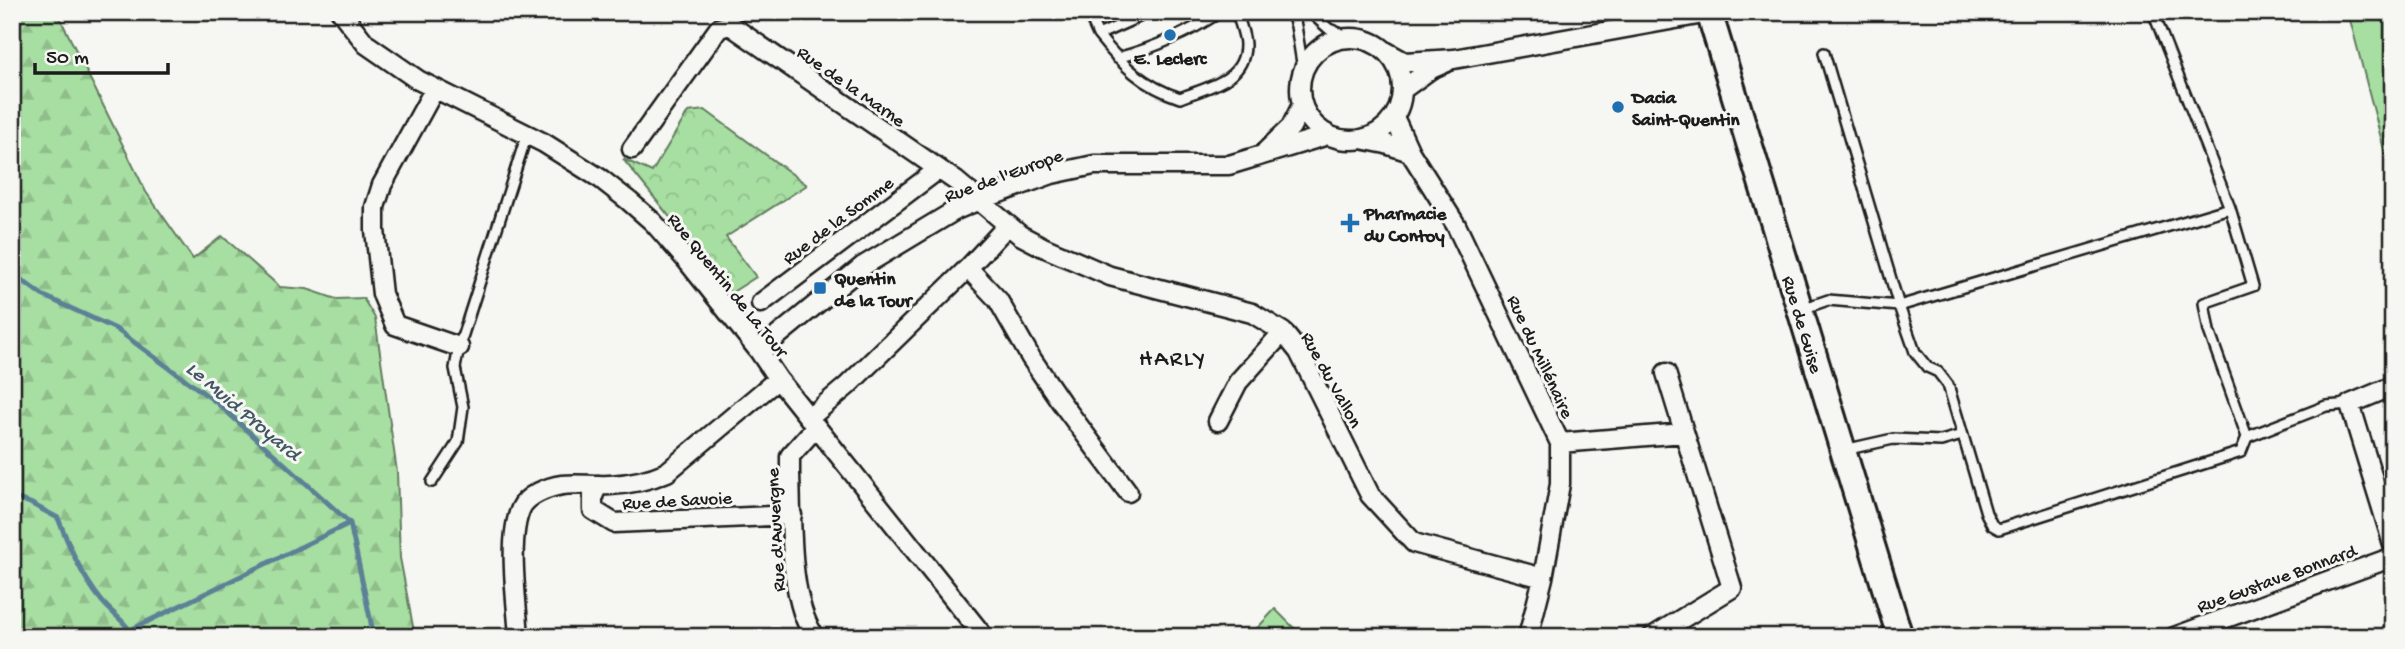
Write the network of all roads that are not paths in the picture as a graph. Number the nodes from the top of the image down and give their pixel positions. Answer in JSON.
{"nodes":[{"id":1,"x":341,"y":12,"type":"edge"},
{"id":2,"x":1088,"y":12,"type":"edge"},
{"id":3,"x":1150,"y":12,"type":"edge"},
{"id":4,"x":1220,"y":12,"type":"edge"},
{"id":5,"x":1237,"y":12,"type":"edge"},
{"id":6,"x":1291,"y":12,"type":"edge"},
{"id":7,"x":1310,"y":12,"type":"edge"},
{"id":8,"x":2153,"y":12,"type":"edge"},
{"id":9,"x":1710,"y":13,"type":"edge"},
{"id":10,"x":1098,"y":35,"type":"junction"},
{"id":11,"x":1349,"y":37,"type":"junction"},
{"id":12,"x":1387,"y":52,"type":"junction"},
{"id":13,"x":1824,"y":53,"type":"dead end"},
{"id":14,"x":1117,"y":58,"type":"junction"},
{"id":15,"x":1454,"y":59,"type":"junction"},
{"id":16,"x":1303,"y":69,"type":"junction"},
{"id":17,"x":434,"y":90,"type":"junction"},
{"id":18,"x":1402,"y":90,"type":"junction"},
{"id":19,"x":1302,"y":105,"type":"junction"},
{"id":20,"x":1394,"y":117,"type":"junction"},
{"id":21,"x":527,"y":134,"type":"junction"},
{"id":22,"x":1328,"y":135,"type":"junction"},
{"id":23,"x":1361,"y":139,"type":"junction"},
{"id":24,"x":632,"y":149,"type":"dead end"},
{"id":25,"x":1410,"y":152,"type":"junction"},
{"id":26,"x":1261,"y":156,"type":"junction"},
{"id":27,"x":939,"y":169,"type":"junction"},
{"id":28,"x":977,"y":201,"type":"junction"},
{"id":29,"x":2230,"y":208,"type":"junction"},
{"id":30,"x":1007,"y":226,"type":"junction"},
{"id":31,"x":968,"y":268,"type":"junction"},
{"id":32,"x":761,"y":303,"type":"dead end"},
{"id":33,"x":1899,"y":306,"type":"junction"},
{"id":34,"x":1800,"y":310,"type":"junction"},
{"id":35,"x":1283,"y":332,"type":"junction"},
{"id":36,"x":459,"y":347,"type":"junction"},
{"id":37,"x":759,"y":351,"type":"junction"},
{"id":38,"x":1666,"y":373,"type":"dead end"},
{"id":39,"x":778,"y":379,"type":"junction"},
{"id":40,"x":2393,"y":386,"type":"edge"},
{"id":41,"x":2350,"y":404,"type":"junction"},
{"id":42,"x":1218,"y":421,"type":"dead end"},
{"id":43,"x":813,"y":422,"type":"junction"},
{"id":44,"x":1684,"y":433,"type":"junction"},
{"id":45,"x":1962,"y":435,"type":"junction"},
{"id":46,"x":2247,"y":437,"type":"junction"},
{"id":47,"x":1560,"y":443,"type":"junction"},
{"id":48,"x":1843,"y":450,"type":"junction"},
{"id":49,"x":432,"y":482,"type":"dead end"},
{"id":50,"x":598,"y":485,"type":"junction"},
{"id":51,"x":1128,"y":492,"type":"dead end"},
{"id":52,"x":792,"y":515,"type":"junction"},
{"id":53,"x":2393,"y":544,"type":"edge"},
{"id":54,"x":2393,"y":557,"type":"edge"},
{"id":55,"x":1543,"y":578,"type":"junction"},
{"id":56,"x":519,"y":637,"type":"edge"},
{"id":57,"x":815,"y":637,"type":"edge"},
{"id":58,"x":984,"y":637,"type":"edge"},
{"id":59,"x":1528,"y":637,"type":"edge"},
{"id":60,"x":1652,"y":637,"type":"edge"},
{"id":61,"x":1900,"y":637,"type":"edge"},
{"id":62,"x":2174,"y":637,"type":"edge"}],
"edges":[{"from":1,"to":17,"type":"street","name":"Rue Quentin de La Tour"},
{"from":2,"to":10,"type":"lane"},
{"from":3,"to":10,"type":"lane"},
{"from":4,"to":14,"type":"lane"},
{"from":5,"to":14,"type":"lane"},
{"from":6,"to":16,"type":"lane"},
{"from":7,"to":11,"type":"lane"},
{"from":8,"to":29,"type":"lane"},
{"from":9,"to":15,"type":"street"},
{"from":9,"to":34,"type":"main road","name":"Rue de Guise"},
{"from":10,"to":14,"type":"lane"},
{"from":11,"to":12,"type":"street"},
{"from":11,"to":16,"type":"street"},
{"from":12,"to":15,"type":"street"},
{"from":12,"to":18,"type":"street"},
{"from":13,"to":33,"type":"lane"},
{"from":15,"to":18,"type":"street"},
{"from":16,"to":19,"type":"street"},
{"from":17,"to":21,"type":"street","name":"Rue Quentin de La Tour"},
{"from":17,"to":36,"type":"street"},
{"from":18,"to":20,"type":"street"},
{"from":19,"to":22,"type":"street"},
{"from":19,"to":26,"type":"street"},
{"from":20,"to":23,"type":"street"},
{"from":20,"to":25,"type":"street","name":"Rue du Millénaire"},
{"from":21,"to":36,"type":"lane"},
{"from":21,"to":37,"type":"street","name":"Rue Quentin de La Tour"},
{"from":22,"to":23,"type":"street"},
{"from":22,"to":26,"type":"street","name":"Rue de l'Europe"},
{"from":23,"to":25,"type":"street"},
{"from":24,"to":27,"type":"street","name":"Rue de la Marne"},
{"from":25,"to":47,"type":"street","name":"Rue du Millénaire"},
{"from":26,"to":28,"type":"street","name":"Rue de l'Europe"},
{"from":27,"to":28,"type":"street","name":"Rue de la Marne"},
{"from":27,"to":32,"type":"street","name":"Rue de la Somme"},
{"from":28,"to":30,"type":"street","name":"Rue du Vallon"},
{"from":28,"to":37,"type":"street","name":"Rue de l'Europe"},
{"from":29,"to":33,"type":"lane"},
{"from":29,"to":46,"type":"lane"},
{"from":30,"to":31,"type":"street","name":"Rue d'Auvergne"},
{"from":30,"to":35,"type":"street","name":"Rue du Vallon"},
{"from":31,"to":43,"type":"street","name":"Rue d'Auvergne"},
{"from":31,"to":51,"type":"street"},
{"from":33,"to":34,"type":"lane"},
{"from":33,"to":45,"type":"lane"},
{"from":34,"to":48,"type":"main road","name":"Rue de Guise"},
{"from":35,"to":42,"type":"street"},
{"from":35,"to":55,"type":"street","name":"Rue du Vallon"},
{"from":36,"to":49,"type":"lane"},
{"from":37,"to":39,"type":"street","name":"Rue Quentin de La Tour"},
{"from":38,"to":44,"type":"street"},
{"from":39,"to":43,"type":"street","name":"Rue Quentin de La Tour"},
{"from":39,"to":50,"type":"street"},
{"from":40,"to":41,"type":"street"},
{"from":41,"to":46,"type":"lane"},
{"from":41,"to":53,"type":"street"},
{"from":43,"to":52,"type":"street","name":"Rue d'Auvergne"},
{"from":43,"to":58,"type":"street","name":"Rue Quentin de La Tour"},
{"from":44,"to":47,"type":"street"},
{"from":44,"to":60,"type":"street"},
{"from":45,"to":46,"type":"lane"},
{"from":45,"to":48,"type":"lane"},
{"from":47,"to":55,"type":"street","name":"Rue du Millénaire"},
{"from":48,"to":61,"type":"main road","name":"Rue de Guise"},
{"from":50,"to":52,"type":"street","name":"Rue de Savoie"},
{"from":50,"to":56,"type":"street"},
{"from":52,"to":57,"type":"street","name":"Rue d'Auvergne"},
{"from":54,"to":62,"type":"street","name":"Rue Gustave Bonnard"},
{"from":55,"to":59,"type":"street","name":"Rue du Millénaire"}]}
